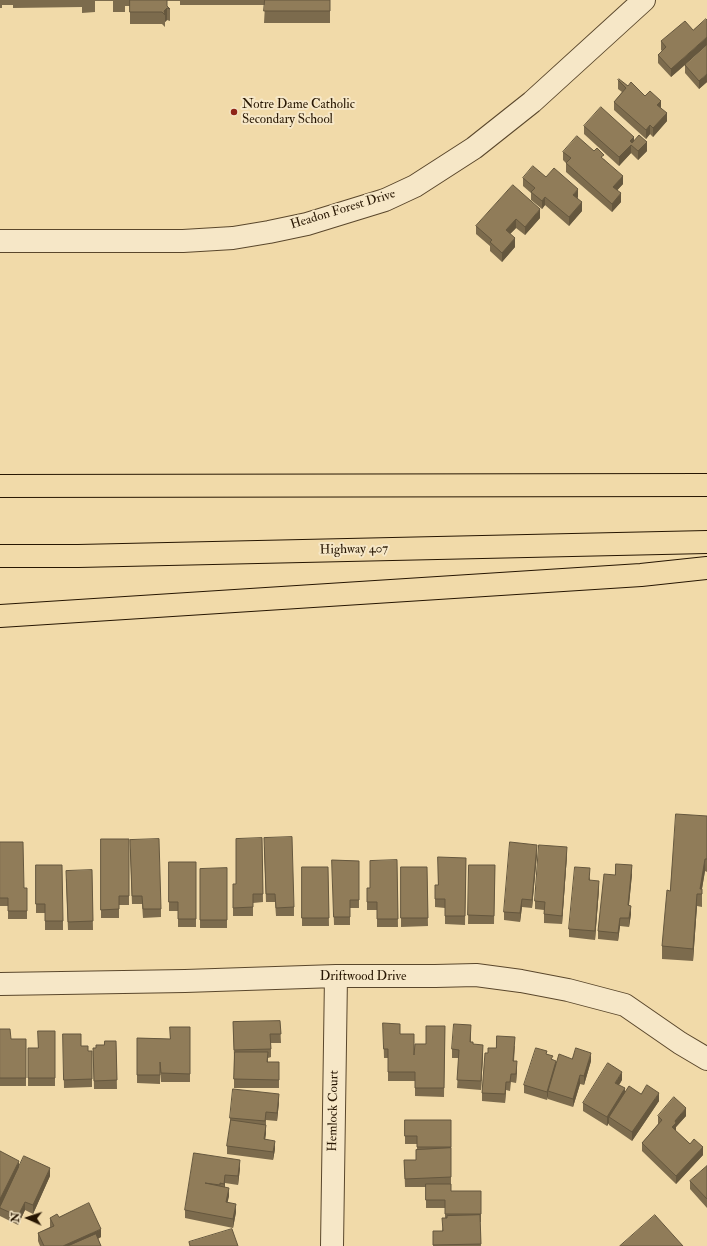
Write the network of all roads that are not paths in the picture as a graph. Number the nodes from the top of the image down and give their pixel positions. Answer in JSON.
{"nodes":[{"id":1,"x":644,"y":0,"type":"edge"},
{"id":2,"x":0,"y":241,"type":"edge"},
{"id":3,"x":707,"y":485,"type":"edge"},
{"id":4,"x":0,"y":486,"type":"edge"},
{"id":5,"x":707,"y":542,"type":"edge"},
{"id":6,"x":0,"y":556,"type":"edge"},
{"id":7,"x":707,"y":568,"type":"edge"},
{"id":8,"x":0,"y":616,"type":"edge"},
{"id":9,"x":336,"y":976,"type":"junction"},
{"id":10,"x":0,"y":984,"type":"edge"},
{"id":11,"x":707,"y":1059,"type":"edge"},
{"id":12,"x":332,"y":1246,"type":"edge"}],
"edges":[{"from":1,"to":2,"type":"street","name":"Headon Forest Drive"},
{"from":3,"to":4,"type":"highway"},
{"from":5,"to":6,"type":"highway","name":"Highway 407"},
{"from":7,"to":8,"type":"highway"},
{"from":9,"to":10,"type":"street","name":"Driftwood Drive"},
{"from":9,"to":11,"type":"street","name":"Driftwood Drive"},
{"from":9,"to":12,"type":"street","name":"Hemlock Court"}]}
